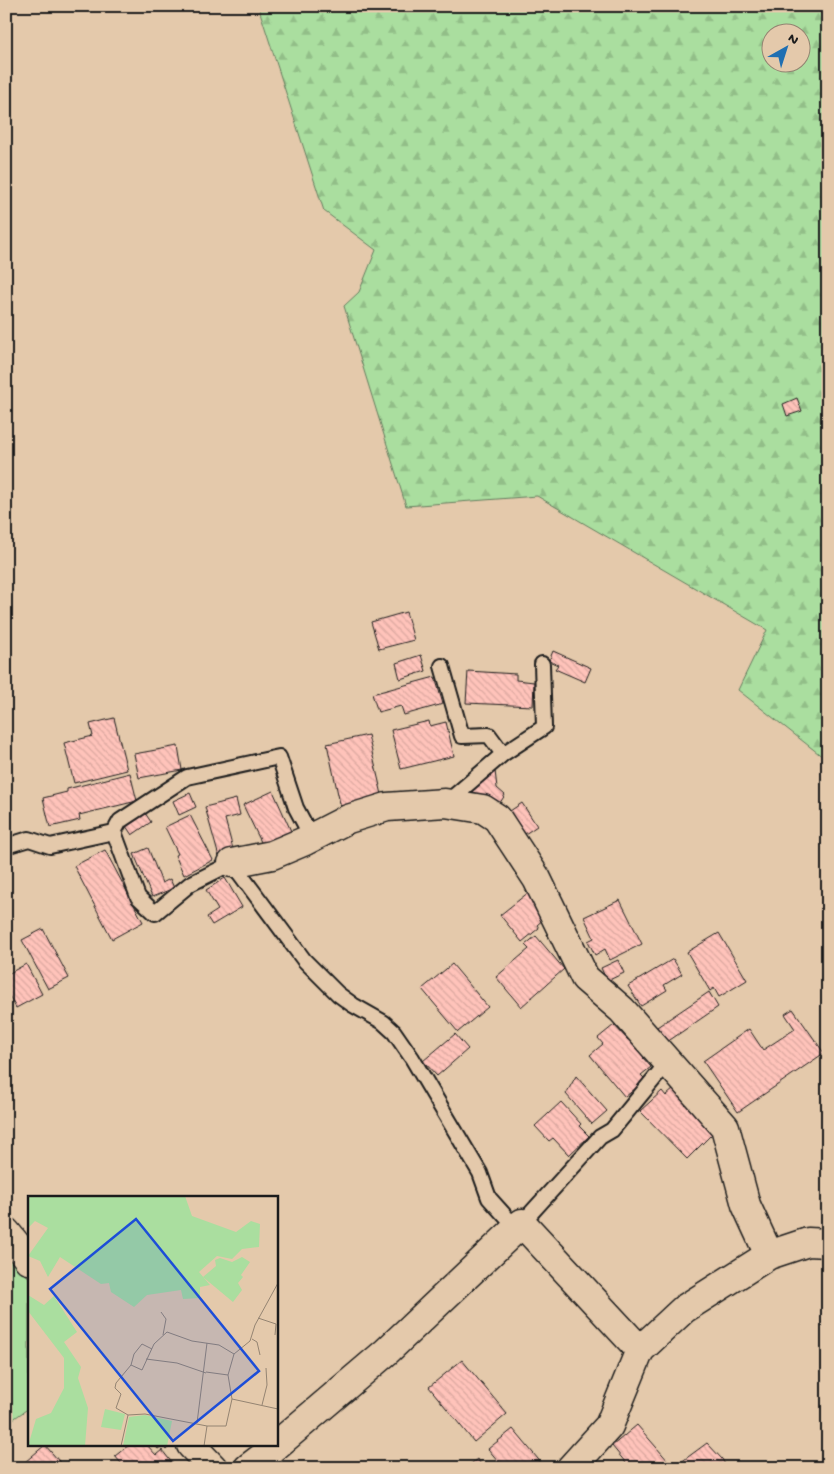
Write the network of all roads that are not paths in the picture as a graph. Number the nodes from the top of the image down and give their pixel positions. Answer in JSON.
{"nodes":[{"id":1,"x":542,"y":664,"type":"dead end"},
{"id":2,"x":442,"y":666,"type":"dead end"},
{"id":3,"x":503,"y":754,"type":"junction"},
{"id":4,"x":445,"y":803,"type":"junction"},
{"id":5,"x":114,"y":832,"type":"junction"},
{"id":6,"x":312,"y":838,"type":"junction"},
{"id":7,"x":6,"y":846,"type":"edge"},
{"id":8,"x":232,"y":863,"type":"junction"},
{"id":9,"x":667,"y":1063,"type":"junction"},
{"id":10,"x":519,"y":1225,"type":"junction"},
{"id":11,"x":6,"y":1232,"type":"edge"},
{"id":12,"x":828,"y":1243,"type":"edge"},
{"id":13,"x":769,"y":1255,"type":"junction"},
{"id":14,"x":28,"y":1259,"type":"edge"},
{"id":15,"x":640,"y":1350,"type":"junction"},
{"id":16,"x":278,"y":1444,"type":"edge"},
{"id":17,"x":192,"y":1446,"type":"edge"},
{"id":18,"x":276,"y":1446,"type":"edge"},
{"id":19,"x":213,"y":1468,"type":"edge"},
{"id":20,"x":248,"y":1468,"type":"edge"},
{"id":21,"x":571,"y":1468,"type":"edge"}],
"edges":[{"from":1,"to":3,"type":"lane"},
{"from":2,"to":3,"type":"lane"},
{"from":3,"to":4,"type":"lane"},
{"from":4,"to":6,"type":"street"},
{"from":4,"to":9,"type":"street"},
{"from":5,"to":6,"type":"lane"},
{"from":5,"to":7,"type":"lane"},
{"from":5,"to":8,"type":"lane"},
{"from":6,"to":8,"type":"street"},
{"from":8,"to":10,"type":"lane"},
{"from":9,"to":10,"type":"lane"},
{"from":9,"to":13,"type":"street"},
{"from":10,"to":15,"type":"street"},
{"from":10,"to":16,"type":"street"},
{"from":11,"to":14,"type":"street"},
{"from":12,"to":13,"type":"street"},
{"from":13,"to":15,"type":"street"},
{"from":15,"to":21,"type":"street"},
{"from":17,"to":19,"type":"street"},
{"from":18,"to":20,"type":"street"}]}
